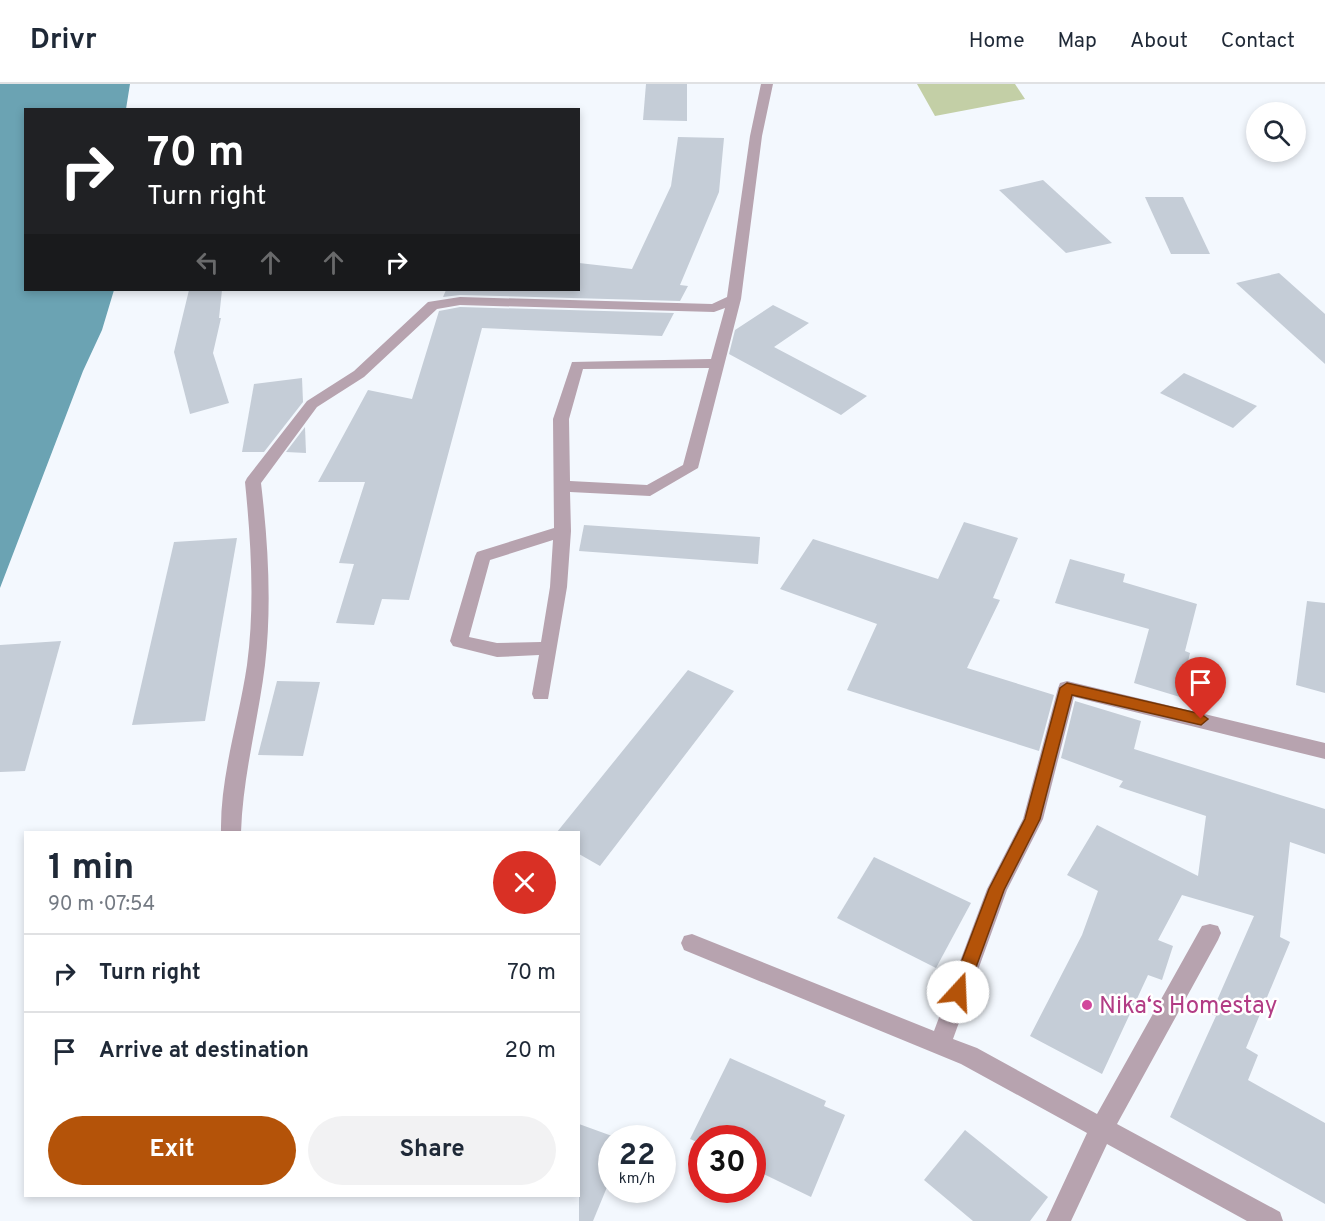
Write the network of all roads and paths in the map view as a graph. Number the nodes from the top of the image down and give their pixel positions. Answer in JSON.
{"nodes":[{"id":1,"x":767,"y":84,"type":"edge"},
{"id":2,"x":734,"y":299,"type":"junction"},
{"id":3,"x":717,"y":363,"type":"junction"},
{"id":4,"x":562,"y":486,"type":"junction"},
{"id":5,"x":563,"y":531,"type":"junction"},
{"id":6,"x":549,"y":648,"type":"junction"},
{"id":7,"x":541,"y":694,"type":"dead end"},
{"id":8,"x":1325,"y":751,"type":"edge"},
{"id":9,"x":231,"y":831,"type":"edge"},
{"id":10,"x":1210,"y":933,"type":"dead end"},
{"id":11,"x":692,"y":943,"type":"dead end"},
{"id":12,"x":940,"y":1044,"type":"junction"},
{"id":13,"x":1102,"y":1128,"type":"junction"},
{"id":14,"x":1058,"y":1221,"type":"edge"},
{"id":15,"x":1271,"y":1221,"type":"edge"}],
"edges":[{"from":1,"to":2,"type":"street"},
{"from":2,"to":3,"type":"street"},
{"from":2,"to":9,"type":"street"},
{"from":3,"to":4,"type":"street"},
{"from":3,"to":4,"type":"street"},
{"from":4,"to":5,"type":"street"},
{"from":5,"to":6,"type":"street"},
{"from":5,"to":6,"type":"street"},
{"from":6,"to":7,"type":"street"},
{"from":8,"to":12,"type":"street"},
{"from":10,"to":13,"type":"street"},
{"from":11,"to":12,"type":"street"},
{"from":12,"to":13,"type":"street"},
{"from":13,"to":14,"type":"street"},
{"from":13,"to":15,"type":"street"}]}
